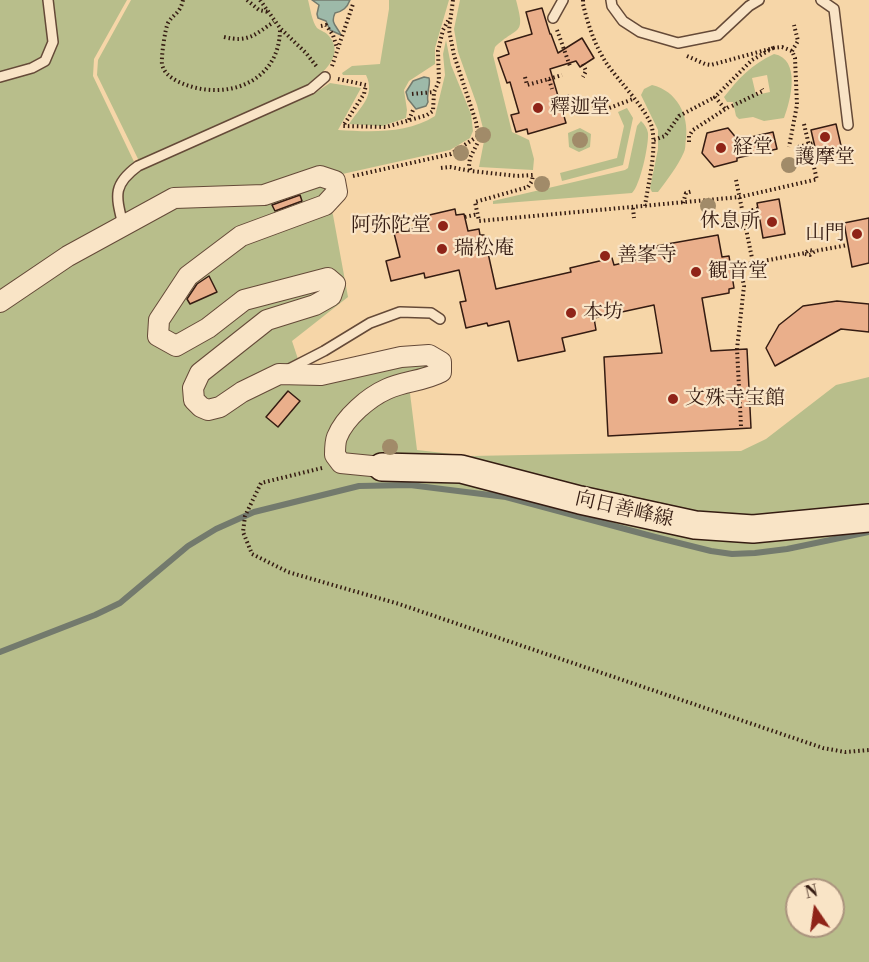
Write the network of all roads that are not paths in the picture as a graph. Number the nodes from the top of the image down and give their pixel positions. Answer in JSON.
{"nodes":[{"id":1,"x":48,"y":0,"type":"edge"},
{"id":2,"x":562,"y":0,"type":"edge"},
{"id":3,"x":610,"y":0,"type":"edge"},
{"id":4,"x":759,"y":0,"type":"edge"},
{"id":5,"x":821,"y":0,"type":"edge"},
{"id":6,"x":553,"y":18,"type":"road end"},
{"id":7,"x":0,"y":77,"type":"edge"},
{"id":8,"x":325,"y":77,"type":"road end"},
{"id":9,"x":848,"y":125,"type":"dead end"},
{"id":10,"x":123,"y":225,"type":"junction"},
{"id":11,"x":0,"y":302,"type":"edge"},
{"id":12,"x":440,"y":319,"type":"dead end"},
{"id":13,"x":279,"y":374,"type":"junction"},
{"id":14,"x":382,"y":466,"type":"joint"},
{"id":15,"x":869,"y":518,"type":"edge"}],
"edges":[{"from":1,"to":7,"type":"lane"},
{"from":2,"to":6,"type":"lane"},
{"from":3,"to":4,"type":"lane"},
{"from":5,"to":9,"type":"lane"},
{"from":8,"to":10,"type":"lane"},
{"from":10,"to":11,"type":"street"},
{"from":10,"to":13,"type":"street"},
{"from":12,"to":13,"type":"lane"},
{"from":13,"to":14,"type":"street"},
{"from":14,"to":15,"type":"main road","name":"向日善峰線"}]}
